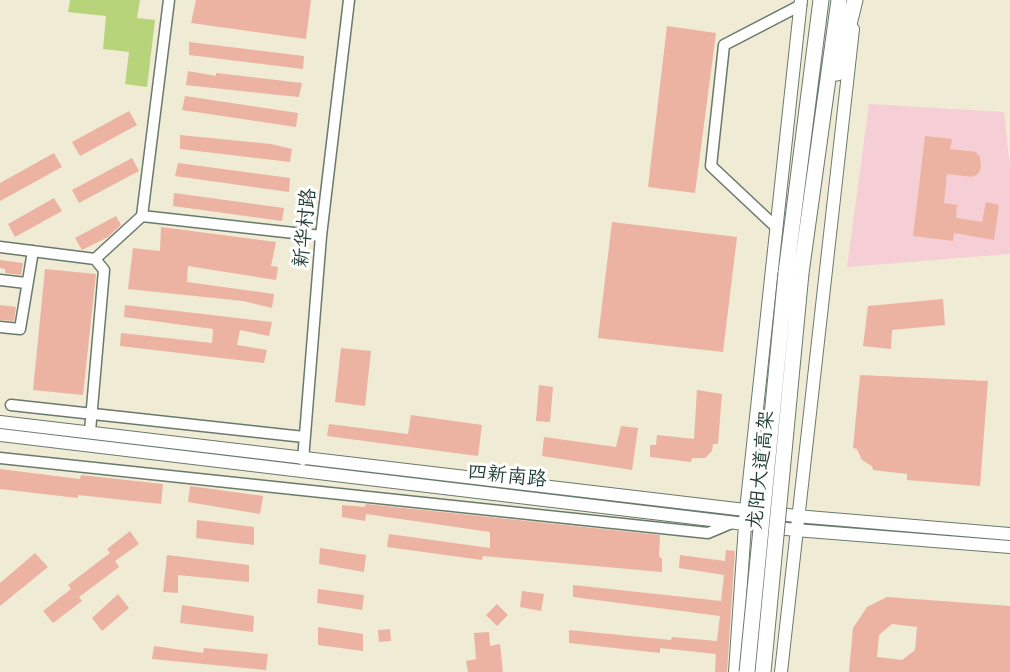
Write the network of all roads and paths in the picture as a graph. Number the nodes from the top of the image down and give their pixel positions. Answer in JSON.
{"nodes":[{"id":1,"x":169,"y":0,"type":"edge"},
{"id":2,"x":349,"y":0,"type":"edge"},
{"id":3,"x":821,"y":0,"type":"edge"},
{"id":4,"x":838,"y":0,"type":"edge"},
{"id":5,"x":856,"y":0,"type":"edge"},
{"id":6,"x":801,"y":3,"type":"edge"},
{"id":7,"x":821,"y":137,"type":"junction"},
{"id":8,"x":142,"y":216,"type":"junction"},
{"id":9,"x":777,"y":228,"type":"junction"},
{"id":10,"x":321,"y":236,"type":"junction"},
{"id":11,"x":0,"y":247,"type":"edge"},
{"id":12,"x":33,"y":251,"type":"junction"},
{"id":13,"x":95,"y":259,"type":"junction"},
{"id":14,"x":793,"y":273,"type":"junction"},
{"id":15,"x":0,"y":280,"type":"edge"},
{"id":16,"x":27,"y":283,"type":"junction"},
{"id":17,"x":0,"y":327,"type":"edge"},
{"id":18,"x":11,"y":405,"type":"dead end"},
{"id":19,"x":91,"y":414,"type":"junction"},
{"id":20,"x":0,"y":422,"type":"edge"},
{"id":21,"x":90,"y":431,"type":"junction"},
{"id":22,"x":0,"y":435,"type":"edge"},
{"id":23,"x":304,"y":437,"type":"junction"},
{"id":24,"x":0,"y":458,"type":"edge"},
{"id":25,"x":303,"y":460,"type":"junction"},
{"id":26,"x":747,"y":510,"type":"junction"},
{"id":27,"x":798,"y":516,"type":"junction"},
{"id":28,"x":741,"y":522,"type":"junction"},
{"id":29,"x":795,"y":530,"type":"junction"},
{"id":30,"x":1010,"y":534,"type":"edge"},
{"id":31,"x":1010,"y":547,"type":"edge"},
{"id":32,"x":735,"y":672,"type":"edge"},
{"id":33,"x":747,"y":672,"type":"edge"},
{"id":34,"x":763,"y":672,"type":"edge"},
{"id":35,"x":781,"y":672,"type":"edge"}],
"edges":[{"from":1,"to":8,"type":"street"},
{"from":2,"to":10,"type":"street","name":"新华村路"},
{"from":3,"to":14,"type":"highway"},
{"from":4,"to":7,"type":"highway"},
{"from":5,"to":7,"type":"highway"},
{"from":5,"to":27,"type":"main road"},
{"from":6,"to":9,"type":"main road"},
{"from":6,"to":9,"type":"street"},
{"from":7,"to":14,"type":"highway"},
{"from":8,"to":10,"type":"street"},
{"from":8,"to":13,"type":"street"},
{"from":9,"to":26,"type":"main road"},
{"from":10,"to":23,"type":"street","name":"新华村路"},
{"from":11,"to":12,"type":"street"},
{"from":12,"to":13,"type":"street"},
{"from":12,"to":16,"type":"street"},
{"from":13,"to":19,"type":"street"},
{"from":14,"to":33,"type":"highway","name":"龙阳大道高架","bridge":true},
{"from":14,"to":34,"type":"highway","name":"龙阳大道高架","bridge":true},
{"from":15,"to":16,"type":"street"},
{"from":16,"to":17,"type":"street"},
{"from":18,"to":19,"type":"street"},
{"from":19,"to":21,"type":"street"},
{"from":19,"to":23,"type":"street"},
{"from":20,"to":21,"type":"main road","name":"四新南路"},
{"from":21,"to":25,"type":"main road","name":"四新南路"},
{"from":22,"to":28,"type":"main road","name":"四新南路"},
{"from":23,"to":25,"type":"street","name":"新华村路"},
{"from":24,"to":28,"type":"street"},
{"from":25,"to":26,"type":"main road","name":"四新南路"},
{"from":26,"to":27,"type":"main road","name":"四新南路"},
{"from":26,"to":28,"type":"main road"},
{"from":27,"to":29,"type":"main road"},
{"from":27,"to":30,"type":"main road","name":"四新南路"},
{"from":28,"to":29,"type":"main road","name":"四新南路"},
{"from":28,"to":32,"type":"main road"},
{"from":29,"to":31,"type":"main road","name":"四新南路"},
{"from":29,"to":35,"type":"main road"}]}
